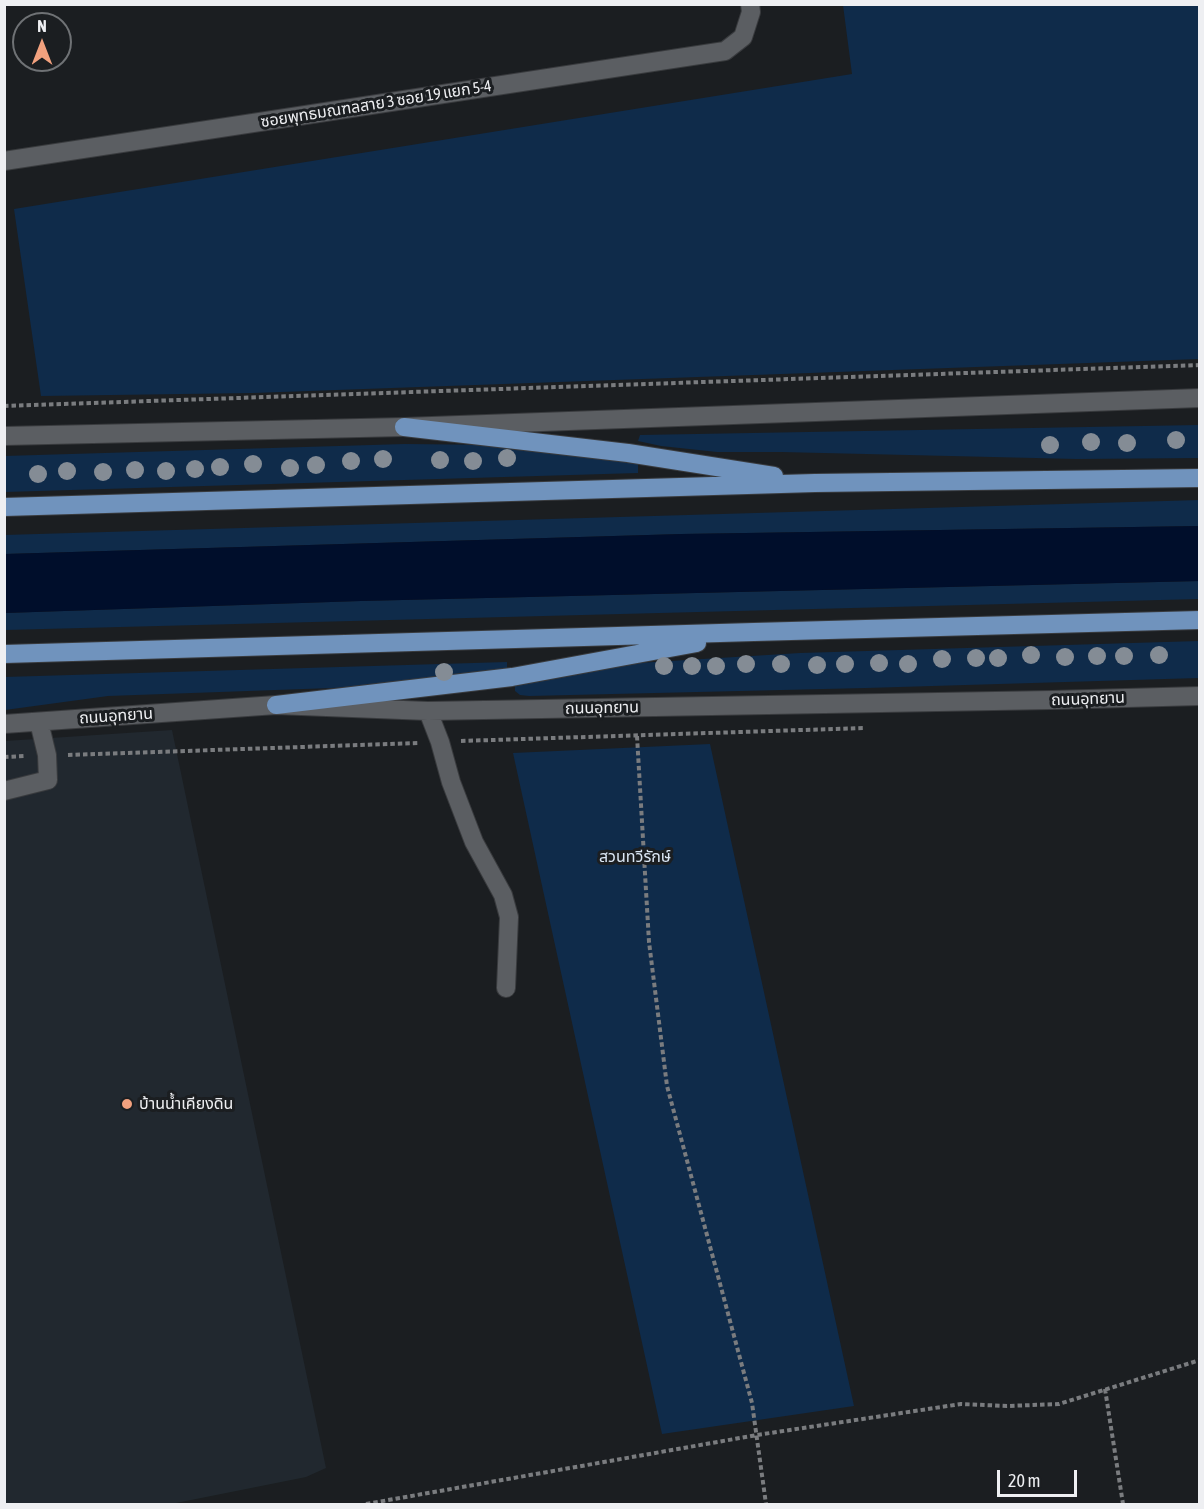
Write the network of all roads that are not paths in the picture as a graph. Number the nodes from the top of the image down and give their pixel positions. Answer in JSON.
{"nodes":[{"id":1,"x":750,"y":4,"type":"edge"},
{"id":2,"x":4,"y":161,"type":"edge"},
{"id":3,"x":1200,"y":398,"type":"edge"},
{"id":4,"x":404,"y":427,"type":"junction"},
{"id":5,"x":4,"y":436,"type":"edge"},
{"id":6,"x":1200,"y":478,"type":"edge"},
{"id":7,"x":815,"y":483,"type":"junction"},
{"id":8,"x":4,"y":507,"type":"edge"},
{"id":9,"x":1200,"y":620,"type":"edge"},
{"id":10,"x":754,"y":632,"type":"junction"},
{"id":11,"x":4,"y":654,"type":"edge"},
{"id":12,"x":1200,"y":696,"type":"edge"},
{"id":13,"x":276,"y":705,"type":"junction"},
{"id":14,"x":428,"y":711,"type":"junction"},
{"id":15,"x":39,"y":722,"type":"junction"},
{"id":16,"x":4,"y":724,"type":"edge"},
{"id":17,"x":4,"y":790,"type":"edge"},
{"id":18,"x":506,"y":988,"type":"dead end"}],
"edges":[{"from":1,"to":2,"type":"street","name":"ซอยพุทธมณฑลสาย 3 ซอย 19 แยก 5-4"},
{"from":3,"to":4,"type":"street"},
{"from":4,"to":5,"type":"street"},
{"from":4,"to":7,"type":"main road"},
{"from":6,"to":7,"type":"main road"},
{"from":7,"to":8,"type":"main road"},
{"from":9,"to":10,"type":"main road"},
{"from":10,"to":11,"type":"main road"},
{"from":10,"to":13,"type":"main road"},
{"from":12,"to":14,"type":"street","name":"ถนนอุทยาน"},
{"from":13,"to":14,"type":"street","name":"ถนนอุทยาน"},
{"from":13,"to":15,"type":"street","name":"ถนนอุทยาน"},
{"from":14,"to":18,"type":"street"},
{"from":15,"to":16,"type":"street","name":"ถนนอุทยาน"},
{"from":15,"to":17,"type":"street"}]}
